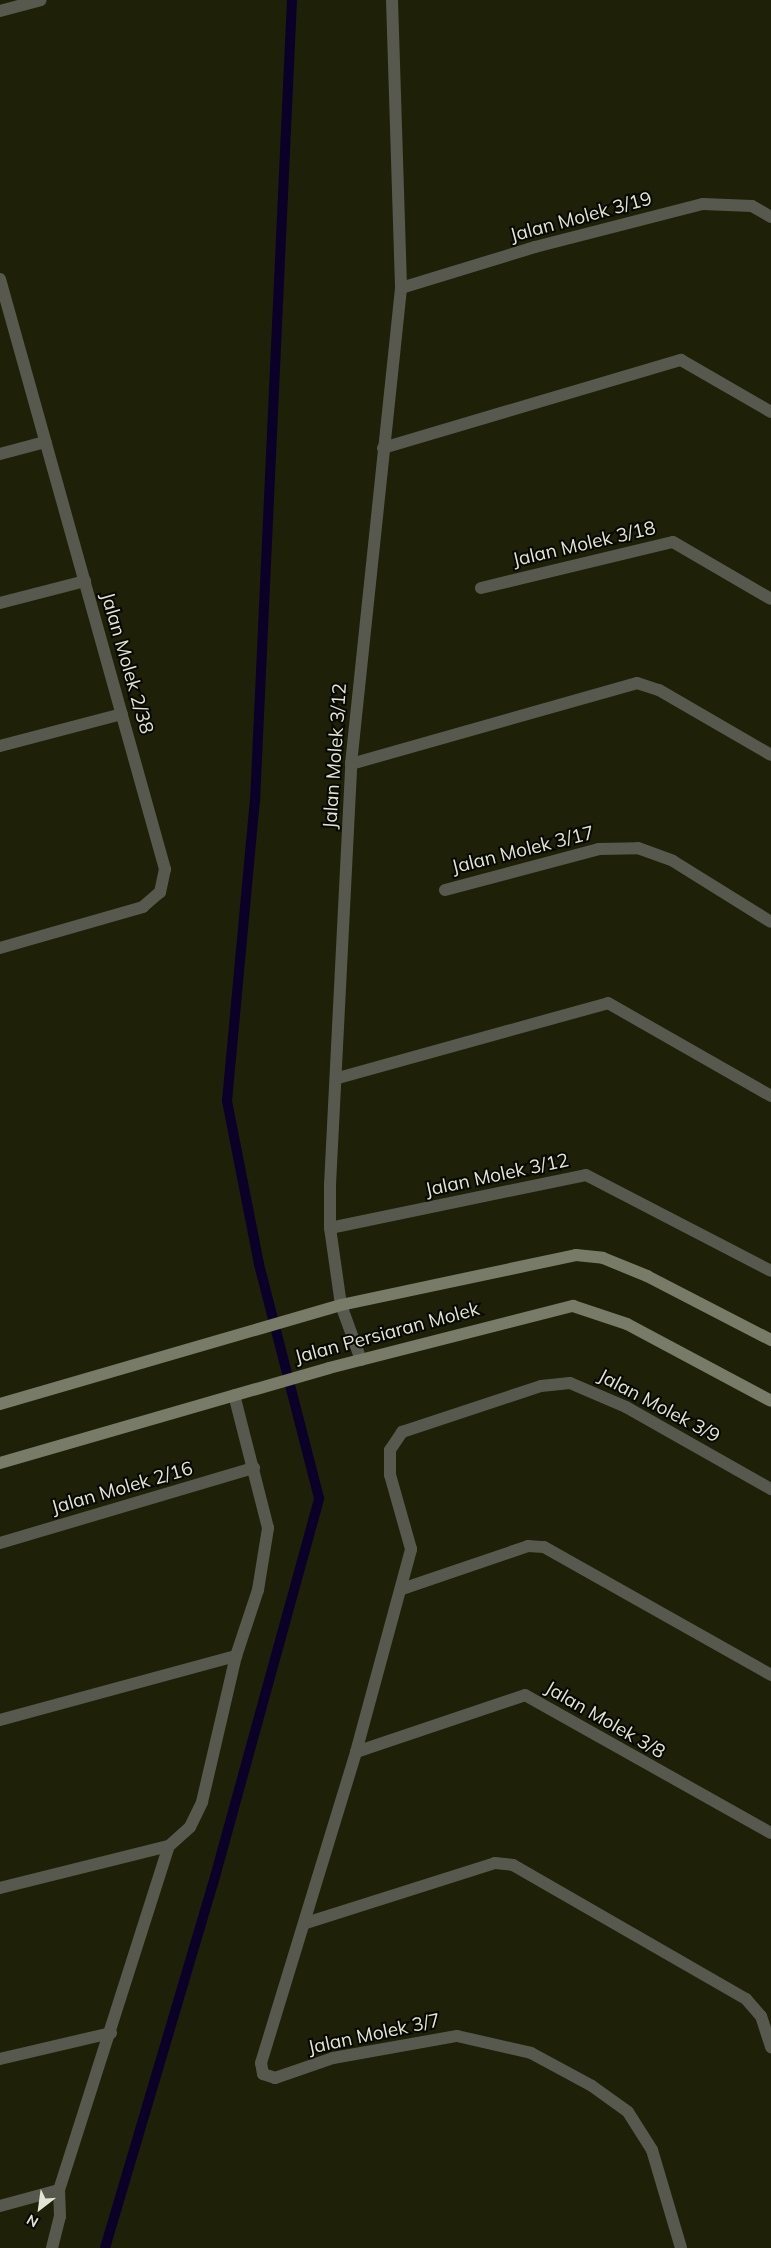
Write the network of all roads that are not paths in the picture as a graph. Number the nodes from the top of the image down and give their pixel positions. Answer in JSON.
{"nodes":[{"id":1,"x":41,"y":0,"type":"edge"},
{"id":2,"x":392,"y":0,"type":"edge"},
{"id":3,"x":0,"y":11,"type":"edge"},
{"id":4,"x":771,"y":217,"type":"edge"},
{"id":5,"x":0,"y":279,"type":"edge"},
{"id":6,"x":401,"y":288,"type":"junction"},
{"id":7,"x":4,"y":307,"type":"edge"},
{"id":8,"x":771,"y":412,"type":"edge"},
{"id":9,"x":45,"y":442,"type":"junction"},
{"id":10,"x":383,"y":448,"type":"junction"},
{"id":11,"x":0,"y":454,"type":"edge"},
{"id":12,"x":85,"y":582,"type":"junction"},
{"id":13,"x":481,"y":588,"type":"dead end"},
{"id":14,"x":771,"y":599,"type":"edge"},
{"id":15,"x":0,"y":603,"type":"edge"},
{"id":16,"x":122,"y":714,"type":"junction"},
{"id":17,"x":0,"y":746,"type":"edge"},
{"id":18,"x":771,"y":755,"type":"edge"},
{"id":19,"x":351,"y":764,"type":"junction"},
{"id":20,"x":445,"y":890,"type":"dead end"},
{"id":21,"x":771,"y":922,"type":"edge"},
{"id":22,"x":0,"y":948,"type":"edge"},
{"id":23,"x":338,"y":1078,"type":"junction"},
{"id":24,"x":771,"y":1096,"type":"edge"},
{"id":25,"x":330,"y":1228,"type":"junction"},
{"id":26,"x":771,"y":1271,"type":"edge"},
{"id":27,"x":341,"y":1305,"type":"junction"},
{"id":28,"x":771,"y":1340,"type":"edge"},
{"id":29,"x":361,"y":1360,"type":"junction"},
{"id":30,"x":234,"y":1395,"type":"junction"},
{"id":31,"x":771,"y":1402,"type":"edge"},
{"id":32,"x":0,"y":1404,"type":"edge"},
{"id":33,"x":0,"y":1463,"type":"edge"},
{"id":34,"x":254,"y":1468,"type":"junction"},
{"id":35,"x":771,"y":1489,"type":"edge"},
{"id":36,"x":0,"y":1543,"type":"edge"},
{"id":37,"x":402,"y":1589,"type":"junction"},
{"id":38,"x":236,"y":1656,"type":"junction"},
{"id":39,"x":771,"y":1675,"type":"edge"},
{"id":40,"x":0,"y":1720,"type":"edge"},
{"id":41,"x":356,"y":1752,"type":"junction"},
{"id":42,"x":771,"y":1833,"type":"edge"},
{"id":43,"x":169,"y":1846,"type":"junction"},
{"id":44,"x":0,"y":1888,"type":"edge"},
{"id":45,"x":306,"y":1923,"type":"junction"},
{"id":46,"x":111,"y":2033,"type":"junction"},
{"id":47,"x":771,"y":2047,"type":"edge"},
{"id":48,"x":0,"y":2059,"type":"edge"},
{"id":49,"x":59,"y":2190,"type":"junction"},
{"id":50,"x":0,"y":2206,"type":"edge"},
{"id":51,"x":52,"y":2248,"type":"edge"},
{"id":52,"x":682,"y":2248,"type":"edge"}],
"edges":[{"from":1,"to":3,"type":"street"},
{"from":2,"to":6,"type":"street","name":"Jalan Molek 3/12"},
{"from":4,"to":6,"type":"street","name":"Jalan Molek 3/19"},
{"from":5,"to":7,"type":"street","name":"Jalan Molek 2/38"},
{"from":6,"to":10,"type":"street","name":"Jalan Molek 3/12"},
{"from":7,"to":9,"type":"street","name":"Jalan Molek 2/38"},
{"from":8,"to":10,"type":"street"},
{"from":9,"to":11,"type":"street"},
{"from":9,"to":12,"type":"street","name":"Jalan Molek 2/38"},
{"from":10,"to":19,"type":"street","name":"Jalan Molek 3/12"},
{"from":12,"to":15,"type":"street"},
{"from":12,"to":16,"type":"street","name":"Jalan Molek 2/38"},
{"from":13,"to":14,"type":"street","name":"Jalan Molek 3/18"},
{"from":16,"to":17,"type":"street"},
{"from":16,"to":22,"type":"street","name":"Jalan Molek 2/38"},
{"from":18,"to":19,"type":"street"},
{"from":19,"to":23,"type":"street","name":"Jalan Molek 3/12"},
{"from":20,"to":21,"type":"street","name":"Jalan Molek 3/17"},
{"from":23,"to":24,"type":"street"},
{"from":23,"to":25,"type":"street","name":"Jalan Molek 3/12"},
{"from":25,"to":26,"type":"street","name":"Jalan Molek 3/12"},
{"from":25,"to":27,"type":"street","name":"Jalan Molek 3/12"},
{"from":27,"to":28,"type":"main road","name":"Jalan Persiaran Molek"},
{"from":27,"to":29,"type":"street","name":"Jalan Molek 3/12"},
{"from":27,"to":32,"type":"main road","name":"Jalan Persiaran Molek"},
{"from":29,"to":30,"type":"main road","name":"Jalan Persiaran Molek"},
{"from":29,"to":31,"type":"main road","name":"Jalan Persiaran Molek"},
{"from":30,"to":33,"type":"main road","name":"Jalan Persiaran Molek"},
{"from":30,"to":34,"type":"street"},
{"from":34,"to":36,"type":"street","name":"Jalan Molek 2/16"},
{"from":34,"to":38,"type":"street"},
{"from":35,"to":37,"type":"street","name":"Jalan Molek 3/9"},
{"from":37,"to":39,"type":"street"},
{"from":37,"to":41,"type":"street"},
{"from":38,"to":40,"type":"street"},
{"from":38,"to":43,"type":"street"},
{"from":41,"to":42,"type":"street","name":"Jalan Molek 3/8"},
{"from":41,"to":45,"type":"street"},
{"from":43,"to":44,"type":"street"},
{"from":43,"to":46,"type":"street"},
{"from":45,"to":47,"type":"street"},
{"from":45,"to":52,"type":"street","name":"Jalan Molek 3/7"},
{"from":46,"to":48,"type":"street"},
{"from":46,"to":49,"type":"street"},
{"from":49,"to":50,"type":"street"},
{"from":49,"to":51,"type":"street"}]}
